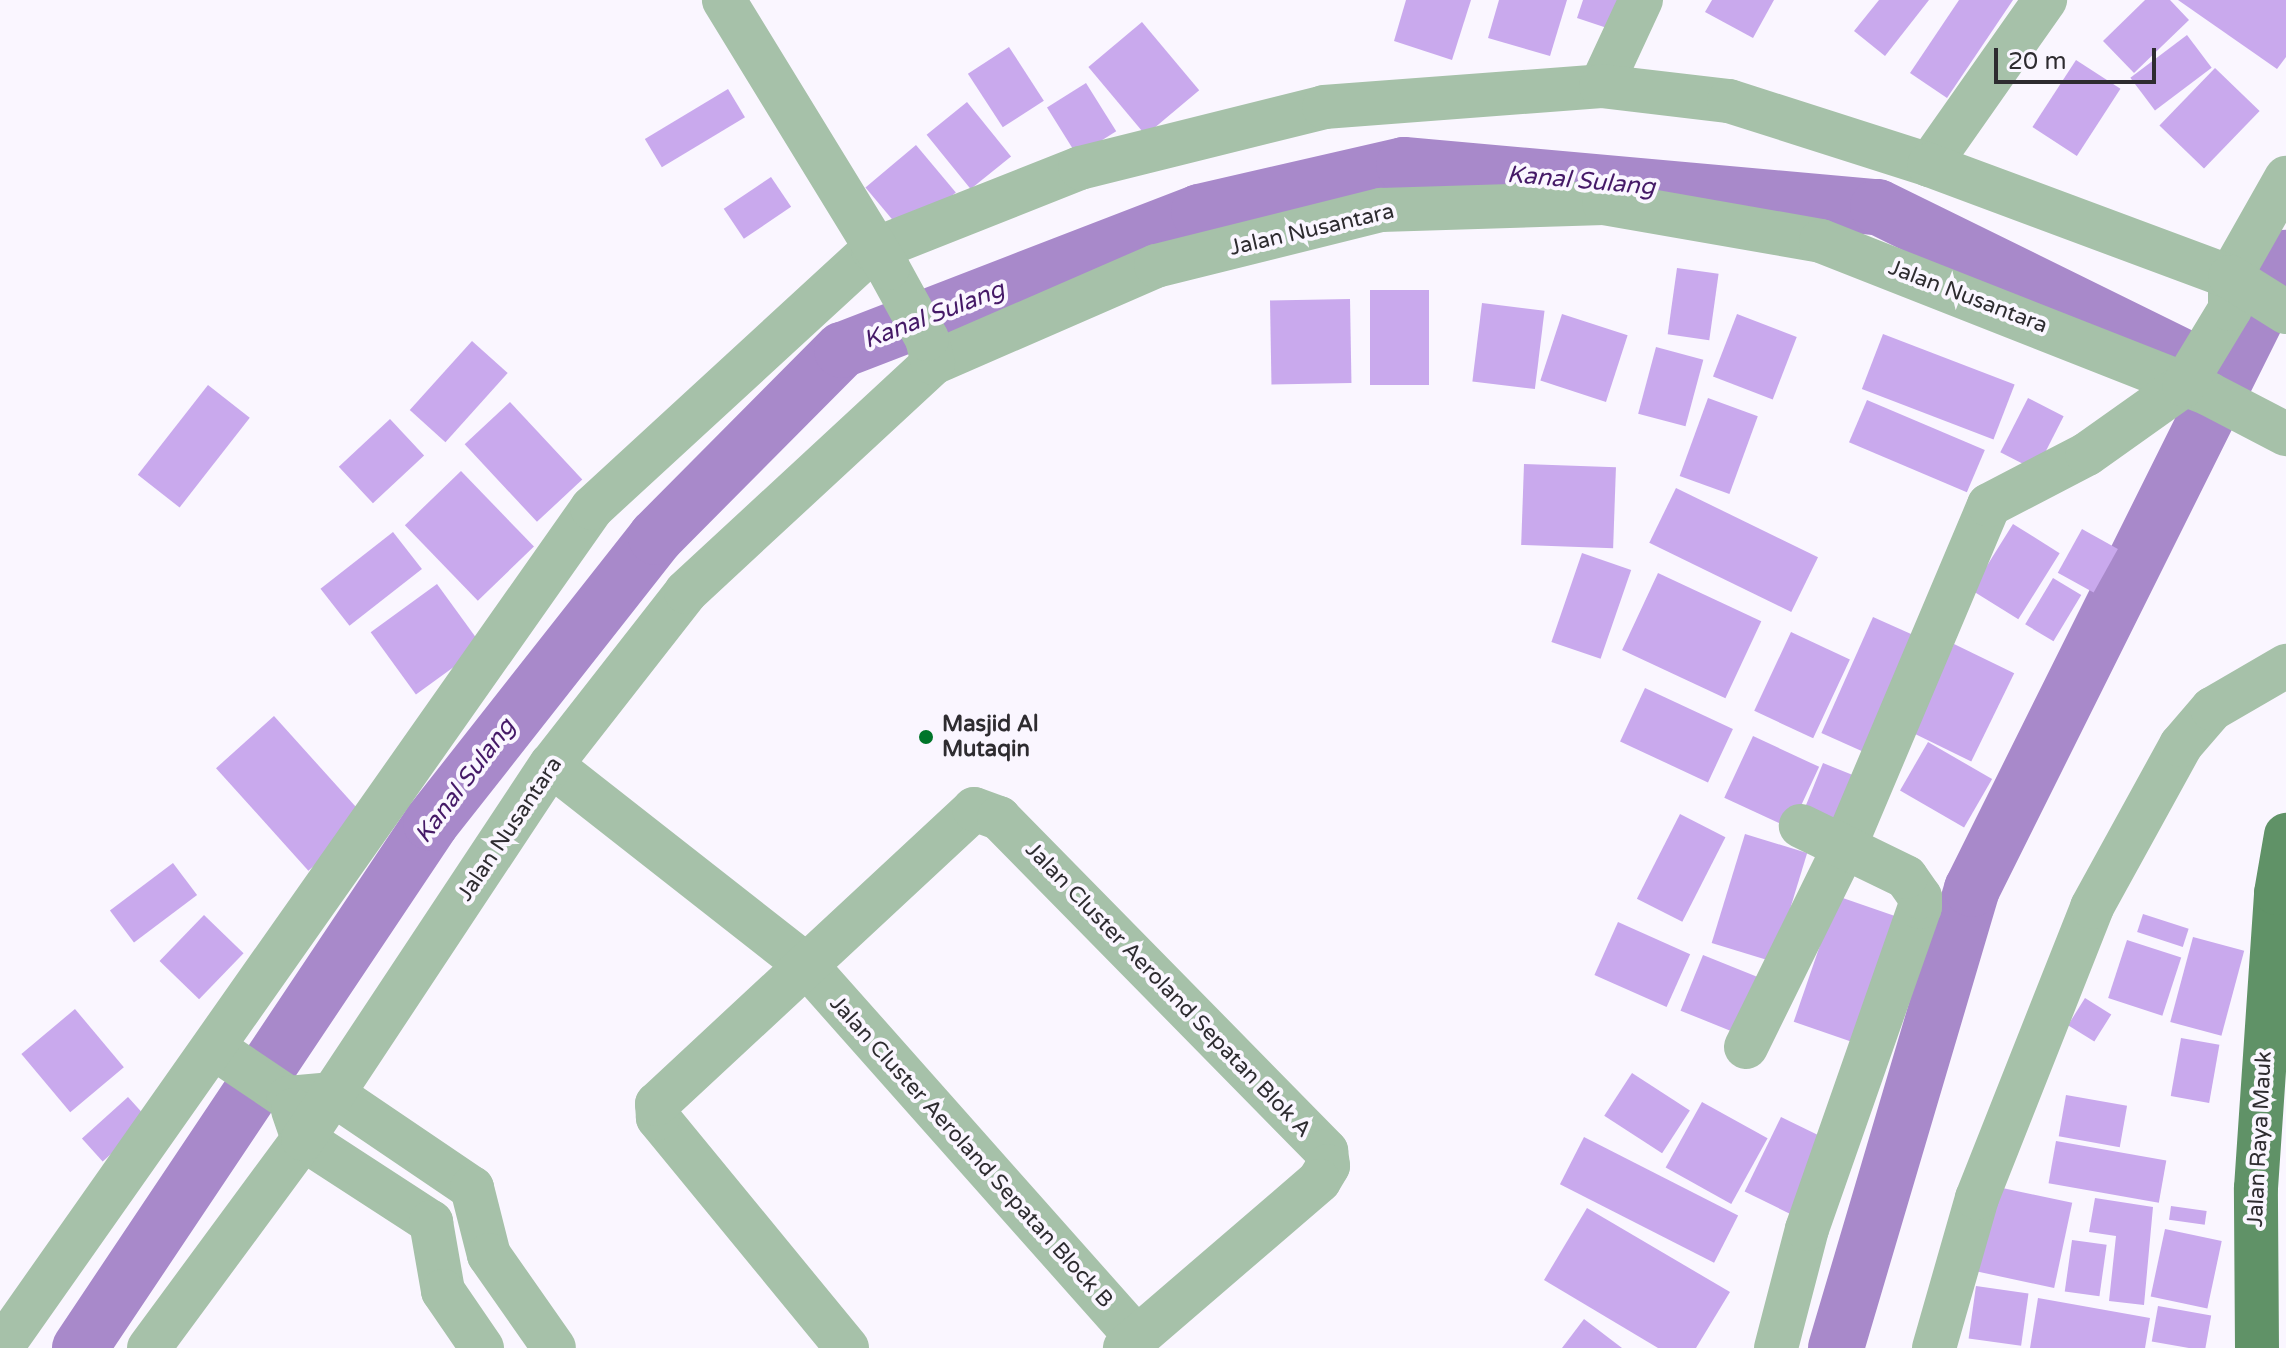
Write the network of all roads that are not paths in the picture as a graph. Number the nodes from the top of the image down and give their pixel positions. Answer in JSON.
{"nodes":[{"id":1,"x":724,"y":0,"type":"edge"},
{"id":2,"x":1641,"y":0,"type":"edge"},
{"id":3,"x":2045,"y":0,"type":"edge"},
{"id":4,"x":1601,"y":86,"type":"junction"},
{"id":5,"x":1929,"y":165,"type":"junction"},
{"id":6,"x":2286,"y":178,"type":"edge"},
{"id":7,"x":880,"y":259,"type":"junction"},
{"id":8,"x":2236,"y":292,"type":"junction"},
{"id":9,"x":2286,"y":312,"type":"edge"},
{"id":10,"x":930,"y":351,"type":"junction"},
{"id":11,"x":2194,"y":384,"type":"junction"},
{"id":12,"x":2286,"y":434,"type":"edge"},
{"id":13,"x":2286,"y":666,"type":"edge"},
{"id":14,"x":551,"y":765,"type":"junction"},
{"id":15,"x":1801,"y":826,"type":"dead end"},
{"id":16,"x":2286,"y":835,"type":"edge"},
{"id":17,"x":1845,"y":846,"type":"junction"},
{"id":18,"x":806,"y":965,"type":"junction"},
{"id":19,"x":1746,"y":1047,"type":"dead end"},
{"id":20,"x":224,"y":1057,"type":"junction"},
{"id":21,"x":333,"y":1094,"type":"junction"},
{"id":22,"x":288,"y":1098,"type":"junction"},
{"id":23,"x":303,"y":1139,"type":"junction"},
{"id":24,"x":489,"y":1255,"type":"junction"},
{"id":25,"x":443,"y":1291,"type":"junction"},
{"id":26,"x":1131,"y":1343,"type":"edge"},
{"id":27,"x":1,"y":1348,"type":"edge"},
{"id":28,"x":149,"y":1348,"type":"edge"},
{"id":29,"x":482,"y":1348,"type":"edge"},
{"id":30,"x":554,"y":1348,"type":"edge"},
{"id":31,"x":847,"y":1348,"type":"edge"},
{"id":32,"x":1776,"y":1348,"type":"edge"},
{"id":33,"x":1934,"y":1348,"type":"edge"},
{"id":34,"x":2257,"y":1348,"type":"edge"}],
"edges":[{"from":1,"to":7,"type":"street"},
{"from":2,"to":4,"type":"street"},
{"from":3,"to":5,"type":"street"},
{"from":4,"to":5,"type":"street"},
{"from":4,"to":7,"type":"street"},
{"from":5,"to":8,"type":"street"},
{"from":6,"to":8,"type":"street"},
{"from":7,"to":10,"type":"street"},
{"from":7,"to":20,"type":"street"},
{"from":8,"to":9,"type":"street"},
{"from":8,"to":11,"type":"street"},
{"from":10,"to":11,"type":"street","name":"Jalan Nusantara"},
{"from":10,"to":14,"type":"street","name":"Jalan Nusantara"},
{"from":11,"to":12,"type":"street","name":"Jalan Nusantara"},
{"from":11,"to":17,"type":"street"},
{"from":13,"to":33,"type":"street"},
{"from":14,"to":18,"type":"street","name":"Jalan Cluster Aeroland Sepatan Block B"},
{"from":14,"to":21,"type":"street","name":"Jalan Nusantara"},
{"from":15,"to":17,"type":"street"},
{"from":16,"to":34,"type":"main road","name":"Jalan Raya Mauk"},
{"from":17,"to":19,"type":"street"},
{"from":17,"to":32,"type":"street"},
{"from":18,"to":26,"type":"street","name":"Jalan Cluster Aeroland Sepatan Block B"},
{"from":18,"to":26,"type":"street","name":"Jalan Cluster Aeroland Sepatan Blok A"},
{"from":18,"to":31,"type":"street"},
{"from":20,"to":22,"type":"street"},
{"from":20,"to":27,"type":"street"},
{"from":21,"to":22,"type":"street"},
{"from":21,"to":23,"type":"street","name":"Jalan Nusantara"},
{"from":21,"to":24,"type":"street"},
{"from":22,"to":23,"type":"street"},
{"from":23,"to":25,"type":"street"},
{"from":23,"to":28,"type":"street","name":"Jalan Nusantara"},
{"from":24,"to":25,"type":"street"},
{"from":24,"to":30,"type":"street"},
{"from":25,"to":29,"type":"street"}]}
